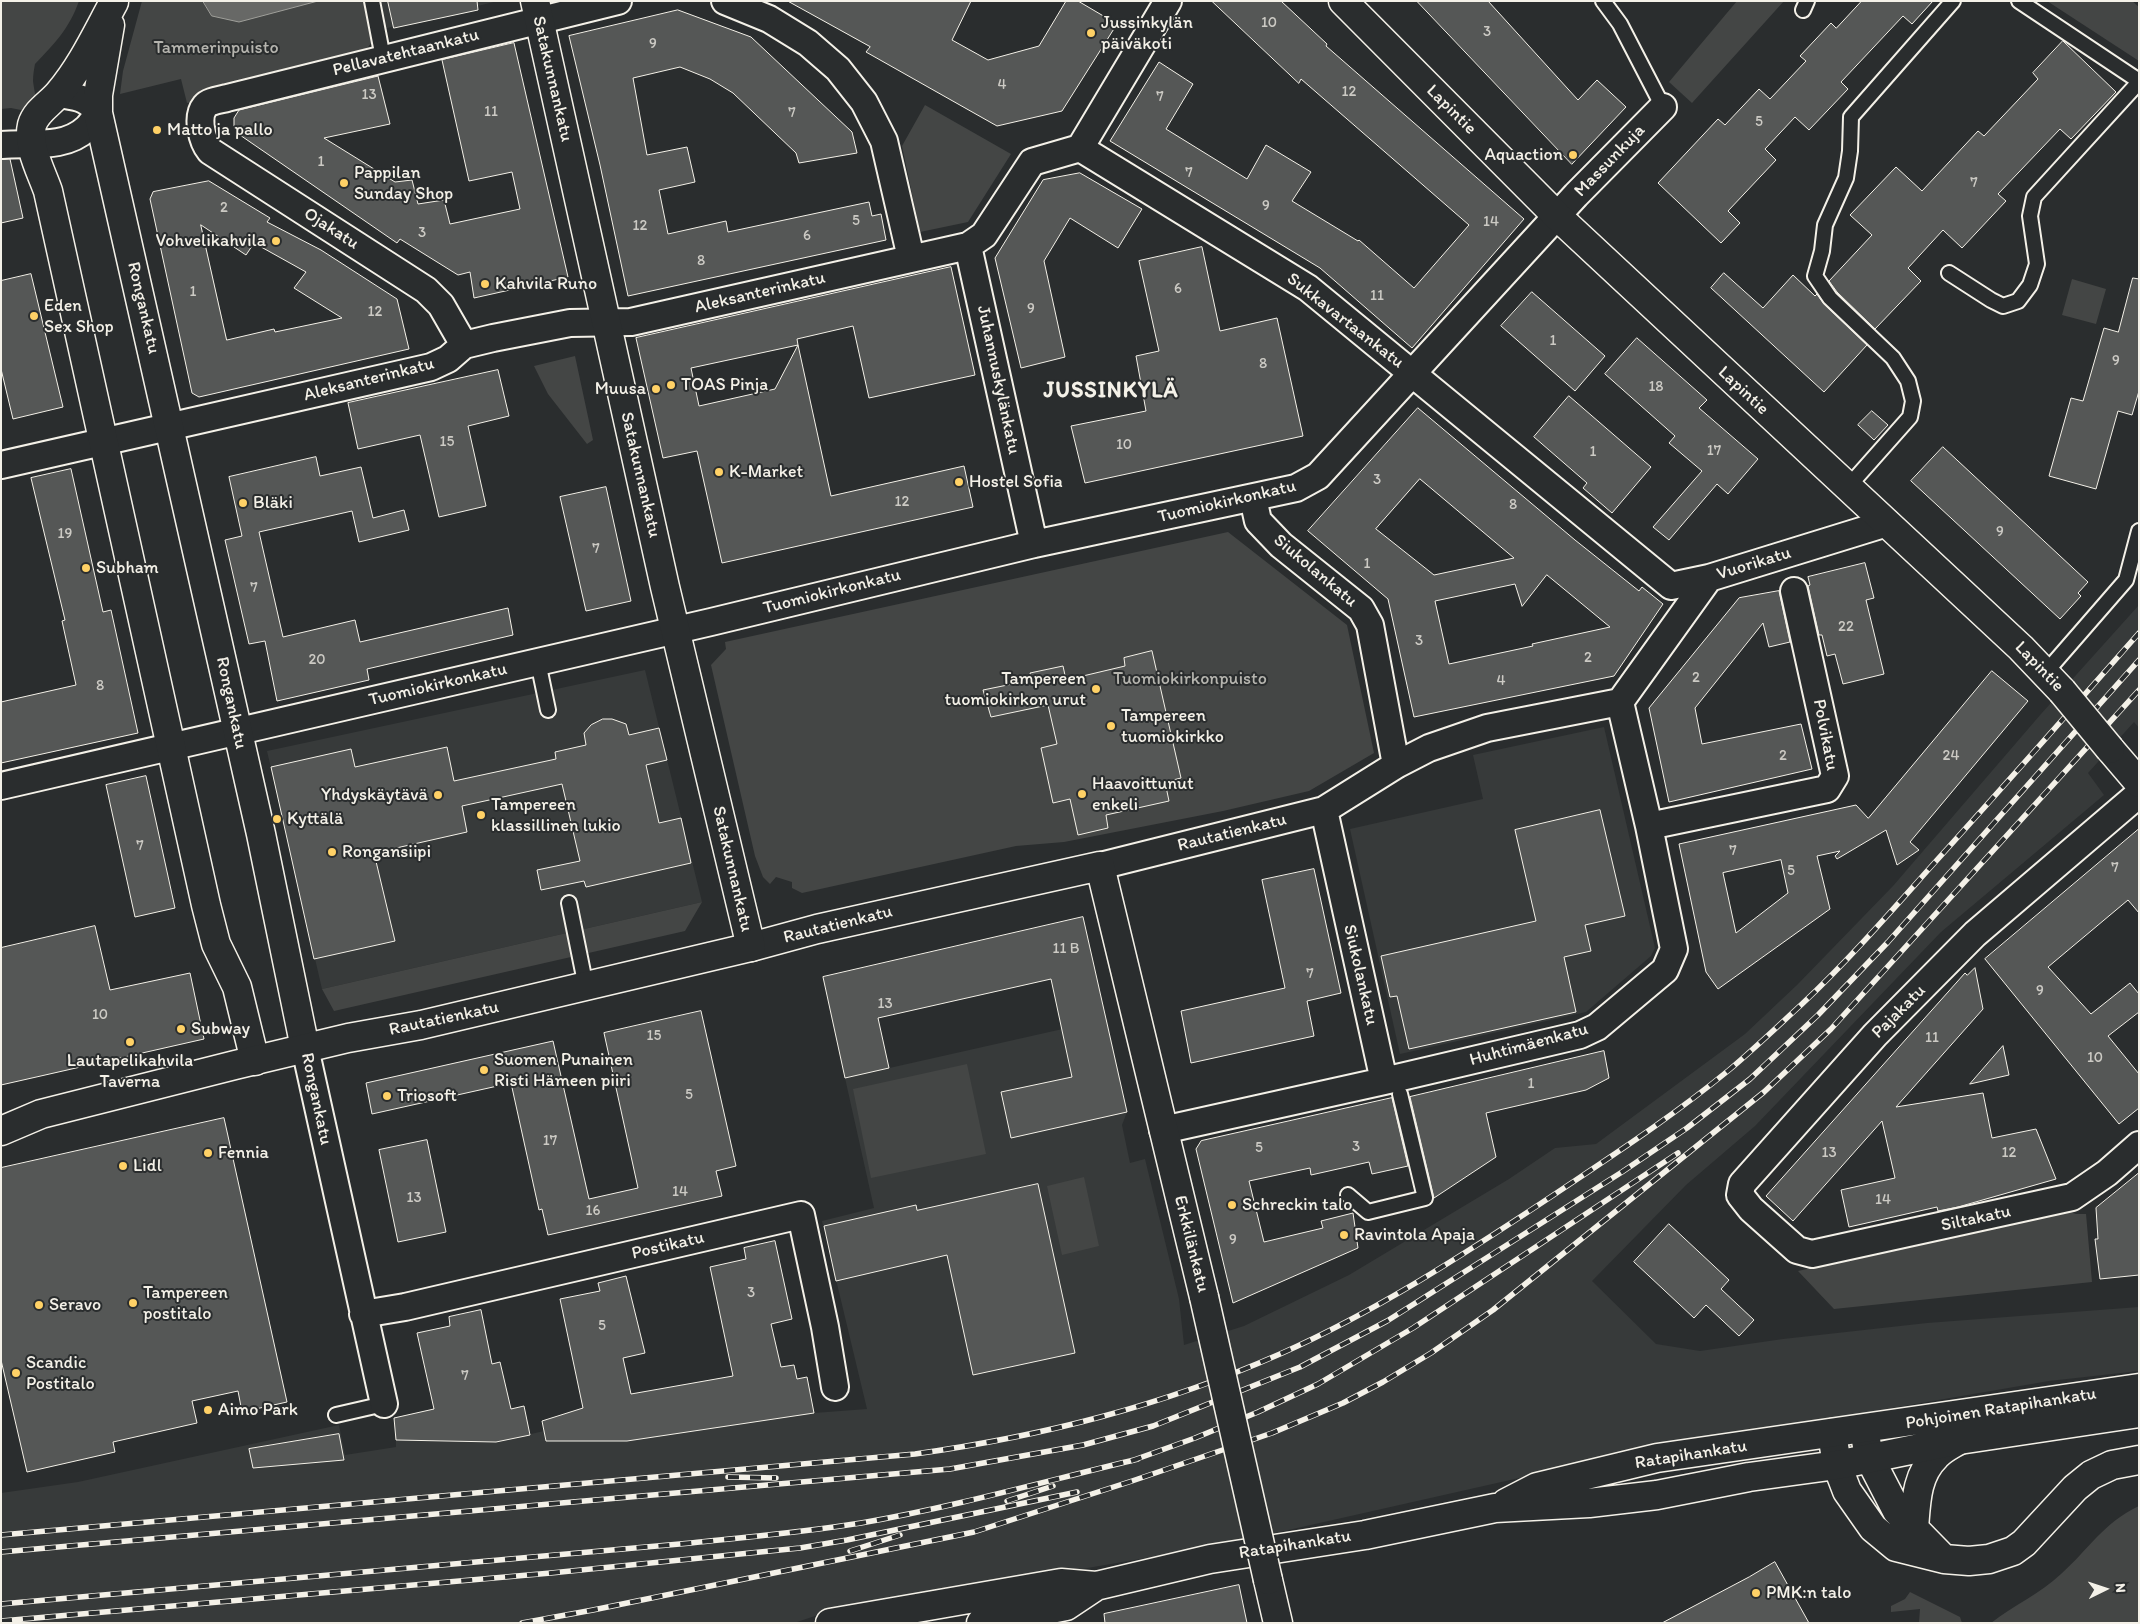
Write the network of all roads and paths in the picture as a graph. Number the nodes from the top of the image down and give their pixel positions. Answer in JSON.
{"nodes":[{"id":1,"x":372,"y":1,"type":"edge"},
{"id":2,"x":618,"y":1,"type":"edge"},
{"id":3,"x":725,"y":1,"type":"edge"},
{"id":4,"x":1168,"y":1,"type":"edge"},
{"id":5,"x":1343,"y":1,"type":"edge"},
{"id":6,"x":1603,"y":1,"type":"edge"},
{"id":7,"x":1953,"y":1,"type":"edge"},
{"id":8,"x":2019,"y":1,"type":"edge"},
{"id":9,"x":115,"y":2,"type":"edge"},
{"id":10,"x":537,"y":11,"type":"edge"},
{"id":11,"x":383,"y":58,"type":"junction"},
{"id":12,"x":2139,"y":82,"type":"edge"},
{"id":13,"x":58,"y":94,"type":"junction"},
{"id":14,"x":1663,"y":107,"type":"joint"},
{"id":15,"x":98,"y":112,"type":"junction"},
{"id":16,"x":201,"y":115,"type":"joint"},
{"id":17,"x":16,"y":144,"type":"edge"},
{"id":18,"x":1080,"y":148,"type":"junction"},
{"id":19,"x":1557,"y":216,"type":"junction"},
{"id":20,"x":968,"y":246,"type":"junction"},
{"id":21,"x":911,"y":258,"type":"junction"},
{"id":22,"x":1949,"y":273,"type":"dead end"},
{"id":23,"x":607,"y":322,"type":"junction"},
{"id":24,"x":464,"y":345,"type":"junction"},
{"id":25,"x":1413,"y":374,"type":"junction"},
{"id":26,"x":170,"y":426,"type":"junction"},
{"id":27,"x":105,"y":442,"type":"junction"},
{"id":28,"x":1,"y":465,"type":"edge"},
{"id":29,"x":1847,"y":488,"type":"junction"},
{"id":30,"x":1253,"y":498,"type":"junction"},
{"id":31,"x":1887,"y":523,"type":"junction"},
{"id":32,"x":2139,"y":531,"type":"edge"},
{"id":33,"x":1034,"y":544,"type":"junction"},
{"id":34,"x":1709,"y":578,"type":"junction"},
{"id":35,"x":1794,"y":591,"type":"dead end"},
{"id":36,"x":675,"y":630,"type":"junction"},
{"id":37,"x":538,"y":662,"type":"junction"},
{"id":38,"x":2054,"y":681,"type":"junction"},
{"id":39,"x":1620,"y":702,"type":"junction"},
{"id":40,"x":548,"y":710,"type":"dead end"},
{"id":41,"x":238,"y":732,"type":"junction"},
{"id":42,"x":171,"y":747,"type":"junction"},
{"id":43,"x":1396,"y":765,"type":"junction"},
{"id":44,"x":2138,"y":783,"type":"edge"},
{"id":45,"x":1,"y":786,"type":"edge"},
{"id":46,"x":1324,"y":810,"type":"junction"},
{"id":47,"x":1649,"y":826,"type":"junction"},
{"id":48,"x":1100,"y":866,"type":"junction"},
{"id":49,"x":569,"y":903,"type":"dead end"},
{"id":50,"x":751,"y":947,"type":"junction"},
{"id":51,"x":586,"y":987,"type":"junction"},
{"id":52,"x":305,"y":1048,"type":"junction"},
{"id":53,"x":255,"y":1061,"type":"junction"},
{"id":54,"x":1392,"y":1088,"type":"junction"},
{"id":55,"x":1,"y":1114,"type":"edge"},
{"id":56,"x":42,"y":1114,"type":"junction"},
{"id":57,"x":1163,"y":1130,"type":"junction"},
{"id":58,"x":1,"y":1131,"type":"edge"},
{"id":59,"x":2139,"y":1146,"type":"edge"},
{"id":60,"x":1348,"y":1195,"type":"dead end"},
{"id":61,"x":1797,"y":1250,"type":"joint"},
{"id":62,"x":363,"y":1314,"type":"junction"},
{"id":63,"x":835,"y":1387,"type":"dead end"},
{"id":64,"x":2139,"y":1388,"type":"edge"},
{"id":65,"x":384,"y":1404,"type":"joint"},
{"id":66,"x":2139,"y":1413,"type":"edge"},
{"id":67,"x":336,"y":1415,"type":"dead end"},
{"id":68,"x":1864,"y":1429,"type":"junction"},
{"id":69,"x":1832,"y":1433,"type":"junction"},
{"id":70,"x":1958,"y":1440,"type":"junction"},
{"id":71,"x":1869,"y":1457,"type":"junction"},
{"id":72,"x":2139,"y":1460,"type":"edge"},
{"id":73,"x":1837,"y":1465,"type":"junction"},
{"id":74,"x":1496,"y":1508,"type":"junction"},
{"id":75,"x":1914,"y":1529,"type":"junction"},
{"id":76,"x":1944,"y":1559,"type":"junction"},
{"id":77,"x":1096,"y":1586,"type":"junction"},
{"id":78,"x":830,"y":1623,"type":"edge"},
{"id":79,"x":981,"y":1623,"type":"edge"},
{"id":80,"x":1278,"y":1623,"type":"edge"}],
"edges":[{"from":1,"to":11,"type":"lane"},
{"from":2,"to":10,"type":"street","name":"Pellavatehtaankatu"},
{"from":3,"to":21,"type":"street"},
{"from":4,"to":18,"type":"street"},
{"from":5,"to":19,"type":"main road","name":"Lapintie"},
{"from":6,"to":14,"type":"lane"},
{"from":7,"to":29,"type":"lane"},
{"from":8,"to":12,"type":"lane"},
{"from":9,"to":13,"type":"main road","name":"Rongankatu"},
{"from":9,"to":15,"type":"main road","name":"Rongankatu"},
{"from":10,"to":11,"type":"street","name":"Pellavatehtaankatu"},
{"from":10,"to":23,"type":"main road","name":"Satakunnankatu"},
{"from":11,"to":16,"type":"street","name":"Pellavatehtaankatu"},
{"from":12,"to":22,"type":"lane"},
{"from":13,"to":15,"type":"street"},
{"from":13,"to":17,"type":"main road","name":"Rongankatu"},
{"from":14,"to":19,"type":"street","name":"Massunkuja"},
{"from":15,"to":17,"type":"street"},
{"from":15,"to":26,"type":"main road","name":"Rongankatu"},
{"from":16,"to":24,"type":"street","name":"Ojakatu"},
{"from":17,"to":27,"type":"main road","name":"Rongankatu"},
{"from":18,"to":20,"type":"street"},
{"from":18,"to":25,"type":"street","name":"Sukkavartaankatu"},
{"from":19,"to":25,"type":"street","name":"Tuomiokirkonkatu"},
{"from":19,"to":29,"type":"main road","name":"Lapintie"},
{"from":20,"to":21,"type":"street","name":"Aleksanterinkatu"},
{"from":20,"to":33,"type":"street","name":"Juhannuskylänkatu"},
{"from":21,"to":23,"type":"street","name":"Aleksanterinkatu"},
{"from":23,"to":24,"type":"street","name":"Aleksanterinkatu"},
{"from":23,"to":36,"type":"main road","name":"Satakunnankatu"},
{"from":24,"to":26,"type":"street","name":"Aleksanterinkatu"},
{"from":25,"to":30,"type":"street","name":"Tuomiokirkonkatu"},
{"from":25,"to":34,"type":"street","name":"Sukkavartaankatu"},
{"from":26,"to":27,"type":"street","name":"Aleksanterinkatu"},
{"from":26,"to":41,"type":"main road","name":"Rongankatu"},
{"from":27,"to":28,"type":"street","name":"Aleksanterinkatu"},
{"from":27,"to":42,"type":"main road","name":"Rongankatu"},
{"from":29,"to":31,"type":"main road","name":"Lapintie"},
{"from":30,"to":33,"type":"street","name":"Tuomiokirkonkatu"},
{"from":30,"to":43,"type":"street","name":"Siukolankatu"},
{"from":31,"to":34,"type":"street","name":"Vuorikatu"},
{"from":31,"to":38,"type":"main road","name":"Lapintie"},
{"from":32,"to":38,"type":"lane"},
{"from":33,"to":36,"type":"street","name":"Tuomiokirkonkatu"},
{"from":34,"to":39,"type":"street","name":"Vuorikatu"},
{"from":35,"to":47,"type":"street","name":"Polvikatu"},
{"from":36,"to":37,"type":"street","name":"Tuomiokirkonkatu"},
{"from":36,"to":50,"type":"main road","name":"Satakunnankatu"},
{"from":37,"to":40,"type":"lane"},
{"from":37,"to":41,"type":"street","name":"Tuomiokirkonkatu"},
{"from":38,"to":44,"type":"main road","name":"Lapintie","bridge":true},
{"from":39,"to":43,"type":"street","name":"Rautatienkatu"},
{"from":39,"to":47,"type":"street","name":"Huhtimäenkatu"},
{"from":41,"to":42,"type":"street","name":"Tuomiokirkonkatu"},
{"from":41,"to":52,"type":"main road","name":"Rongankatu"},
{"from":42,"to":45,"type":"street","name":"Tuomiokirkonkatu"},
{"from":42,"to":53,"type":"main road","name":"Rongankatu"},
{"from":43,"to":46,"type":"street","name":"Rautatienkatu"},
{"from":44,"to":61,"type":"street","name":"Pajakatu"},
{"from":46,"to":48,"type":"street","name":"Rautatienkatu"},
{"from":46,"to":54,"type":"street","name":"Siukolankatu"},
{"from":47,"to":54,"type":"street","name":"Huhtimäenkatu"},
{"from":48,"to":50,"type":"main road","name":"Rautatienkatu"},
{"from":48,"to":57,"type":"main road","name":"Erkkilänkatu"},
{"from":49,"to":51,"type":"lane"},
{"from":50,"to":51,"type":"main road","name":"Rautatienkatu"},
{"from":51,"to":52,"type":"main road","name":"Rautatienkatu"},
{"from":52,"to":53,"type":"main road","name":"Rautatienkatu"},
{"from":52,"to":62,"type":"street","name":"Rongankatu"},
{"from":53,"to":56,"type":"main road","name":"Rautatienkatu"},
{"from":54,"to":57,"type":"street","name":"Huhtimäenkatu"},
{"from":54,"to":60,"type":"lane"},
{"from":55,"to":56,"type":"main road","name":"Rautatienkatu"},
{"from":56,"to":58,"type":"main road","name":"Rautatienkatu"},
{"from":57,"to":80,"type":"main road","name":"Erkkilänkatu","bridge":true},
{"from":59,"to":61,"type":"street","name":"Siltakatu"},
{"from":62,"to":63,"type":"street","name":"Postikatu"},
{"from":62,"to":65,"type":"street","name":"Rongankatu"},
{"from":64,"to":68,"type":"main road","name":"Pohjoinen Ratapihankatu"},
{"from":65,"to":67,"type":"lane"},
{"from":66,"to":70,"type":"main road","name":"Pohjoinen Ratapihankatu"},
{"from":68,"to":69,"type":"main road","name":"Ratapihankatu"},
{"from":68,"to":71,"type":"main road"},
{"from":69,"to":73,"type":"main road"},
{"from":69,"to":74,"type":"main road","name":"Ratapihankatu"},
{"from":70,"to":71,"type":"main road","name":"Pohjoinen Ratapihankatu"},
{"from":70,"to":75,"type":"main road"},
{"from":71,"to":73,"type":"main road","name":"Ratapihankatu"},
{"from":71,"to":75,"type":"main road"},
{"from":72,"to":76,"type":"main road"},
{"from":73,"to":74,"type":"main road","name":"Ratapihankatu"},
{"from":73,"to":76,"type":"main road"},
{"from":74,"to":77,"type":"main road","name":"Ratapihankatu"},
{"from":75,"to":76,"type":"main road"},
{"from":77,"to":78,"type":"main road","name":"Ratapihankatu"},
{"from":77,"to":79,"type":"main road","name":"Ratapihankatu"}]}
